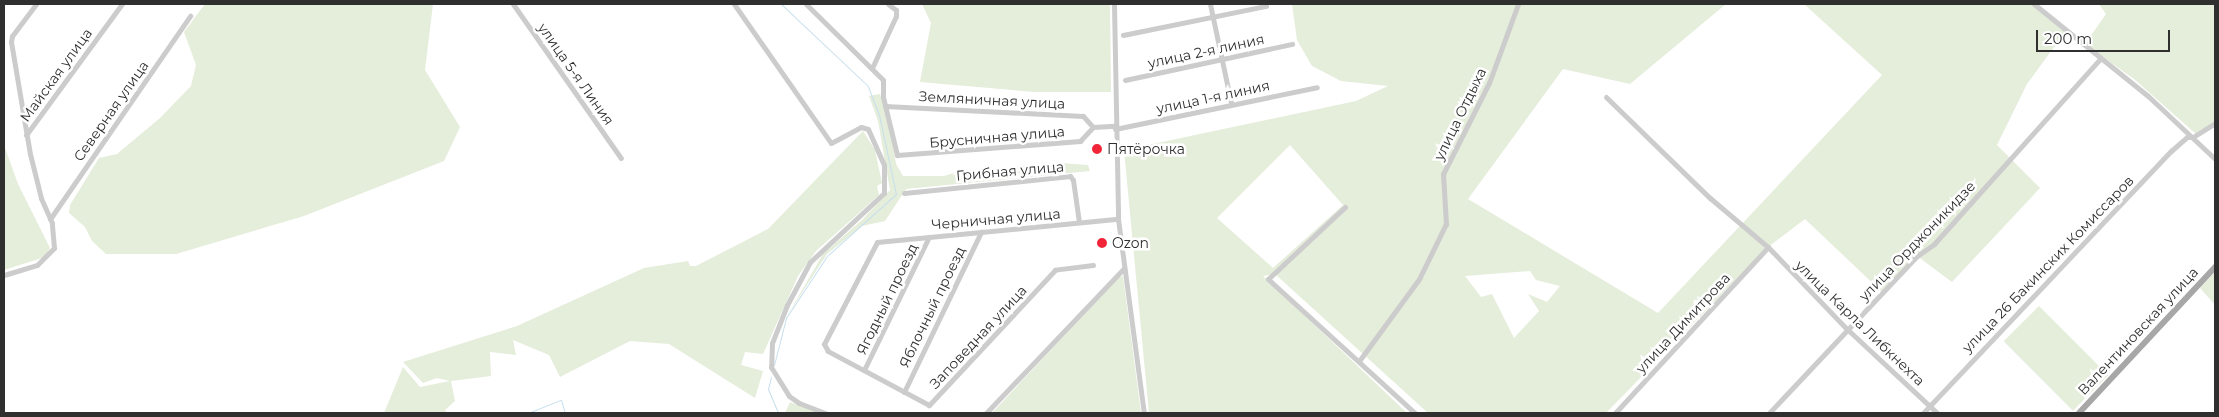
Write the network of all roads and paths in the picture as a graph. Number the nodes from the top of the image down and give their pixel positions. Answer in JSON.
{"nodes":[{"id":1,"x":36,"y":4,"type":"edge"},
{"id":2,"x":122,"y":4,"type":"edge"},
{"id":3,"x":514,"y":4,"type":"edge"},
{"id":4,"x":734,"y":4,"type":"edge"},
{"id":5,"x":806,"y":4,"type":"edge"},
{"id":6,"x":888,"y":4,"type":"edge"},
{"id":7,"x":1114,"y":4,"type":"edge"},
{"id":8,"x":1210,"y":4,"type":"edge"},
{"id":9,"x":1518,"y":4,"type":"edge"},
{"id":10,"x":2034,"y":4,"type":"edge"},
{"id":11,"x":1266,"y":6,"type":"dead end"},
{"id":12,"x":190,"y":16,"type":"dead end"},
{"id":13,"x":1213,"y":16,"type":"junction"},
{"id":14,"x":1123,"y":35,"type":"dead end"},
{"id":15,"x":1292,"y":44,"type":"dead end"},
{"id":16,"x":2100,"y":59,"type":"junction"},
{"id":17,"x":1221,"y":60,"type":"junction"},
{"id":18,"x":872,"y":68,"type":"junction"},
{"id":19,"x":1125,"y":80,"type":"dead end"},
{"id":20,"x":1317,"y":87,"type":"dead end"},
{"id":21,"x":1606,"y":97,"type":"dead end"},
{"id":22,"x":1231,"y":104,"type":"junction"},
{"id":23,"x":885,"y":106,"type":"junction"},
{"id":24,"x":2215,"y":123,"type":"edge"},
{"id":25,"x":1093,"y":127,"type":"junction"},
{"id":26,"x":1115,"y":128,"type":"junction"},
{"id":27,"x":26,"y":135,"type":"junction"},
{"id":28,"x":2193,"y":137,"type":"junction"},
{"id":29,"x":621,"y":158,"type":"dead end"},
{"id":30,"x":2215,"y":159,"type":"edge"},
{"id":31,"x":904,"y":193,"type":"dead end"},
{"id":32,"x":1345,"y":207,"type":"dead end"},
{"id":33,"x":50,"y":219,"type":"junction"},
{"id":34,"x":1118,"y":219,"type":"junction"},
{"id":35,"x":1079,"y":222,"type":"junction"},
{"id":36,"x":981,"y":232,"type":"junction"},
{"id":37,"x":929,"y":237,"type":"junction"},
{"id":38,"x":877,"y":242,"type":"joint"},
{"id":39,"x":1768,"y":247,"type":"junction"},
{"id":40,"x":1093,"y":265,"type":"dead end"},
{"id":41,"x":2215,"y":266,"type":"edge"},
{"id":42,"x":1124,"y":268,"type":"junction"},
{"id":43,"x":4,"y":274,"type":"edge"},
{"id":44,"x":1847,"y":329,"type":"junction"},
{"id":45,"x":1359,"y":361,"type":"junction"},
{"id":46,"x":864,"y":370,"type":"junction"},
{"id":47,"x":904,"y":392,"type":"junction"},
{"id":48,"x":1930,"y":406,"type":"junction"},
{"id":49,"x":825,"y":413,"type":"edge"},
{"id":50,"x":986,"y":413,"type":"edge"},
{"id":51,"x":1144,"y":413,"type":"edge"},
{"id":52,"x":1415,"y":413,"type":"edge"},
{"id":53,"x":1615,"y":413,"type":"edge"},
{"id":54,"x":1768,"y":413,"type":"edge"},
{"id":55,"x":1923,"y":413,"type":"edge"},
{"id":56,"x":1937,"y":413,"type":"edge"},
{"id":57,"x":2079,"y":413,"type":"edge"}],
"edges":[{"from":1,"to":27,"type":"street"},
{"from":2,"to":27,"type":"street","name":"Майская улица"},
{"from":3,"to":29,"type":"street","name":"улица 5-я Линия"},
{"from":4,"to":49,"type":"street"},
{"from":5,"to":18,"type":"street"},
{"from":6,"to":18,"type":"street"},
{"from":7,"to":26,"type":"street"},
{"from":8,"to":13,"type":"street"},
{"from":9,"to":45,"type":"street","name":"улица Отдыха"},
{"from":10,"to":16,"type":"street"},
{"from":11,"to":13,"type":"street"},
{"from":12,"to":33,"type":"street","name":"Северная улица"},
{"from":13,"to":14,"type":"street"},
{"from":13,"to":17,"type":"street"},
{"from":15,"to":17,"type":"street","name":"улица 2-я линия"},
{"from":16,"to":28,"type":"street"},
{"from":16,"to":44,"type":"street","name":"улица Орджоникидзе"},
{"from":17,"to":19,"type":"street","name":"улица 2-я линия"},
{"from":17,"to":22,"type":"street"},
{"from":18,"to":23,"type":"street"},
{"from":20,"to":22,"type":"street","name":"улица 1-я линия"},
{"from":21,"to":39,"type":"street","name":"улица Карла Либкнехта"},
{"from":22,"to":26,"type":"street","name":"улица 1-я линия"},
{"from":23,"to":25,"type":"street","name":"Земляничная улица"},
{"from":23,"to":25,"type":"street","name":"Брусничная улица"},
{"from":24,"to":28,"type":"street","name":"улица 26 Бакинских Комиссаров"},
{"from":25,"to":26,"type":"street","name":"улица 1-я линия"},
{"from":26,"to":34,"type":"street"},
{"from":27,"to":33,"type":"street"},
{"from":28,"to":30,"type":"street"},
{"from":28,"to":48,"type":"street","name":"улица 26 Бакинских Комиссаров"},
{"from":31,"to":35,"type":"street","name":"Грибная улица"},
{"from":32,"to":45,"type":"street"},
{"from":33,"to":43,"type":"street"},
{"from":34,"to":35,"type":"street","name":"Черничная улица"},
{"from":34,"to":42,"type":"street"},
{"from":35,"to":36,"type":"street","name":"Черничная улица"},
{"from":36,"to":37,"type":"street","name":"Черничная улица"},
{"from":36,"to":47,"type":"street","name":"Яблочный проезд"},
{"from":37,"to":38,"type":"street","name":"Черничная улица"},
{"from":37,"to":46,"type":"street","name":"Ягодный проезд"},
{"from":38,"to":46,"type":"street","name":"Заповедная улица"},
{"from":39,"to":44,"type":"street","name":"улица Карла Либкнехта"},
{"from":39,"to":53,"type":"street","name":"улица Димитрова"},
{"from":40,"to":47,"type":"street","name":"Заповедная улица"},
{"from":41,"to":57,"type":"main road","name":"Валентиновская улица"},
{"from":42,"to":50,"type":"street"},
{"from":42,"to":51,"type":"street"},
{"from":44,"to":48,"type":"street","name":"улица Карла Либкнехта"},
{"from":44,"to":54,"type":"street","name":"улица Орджоникидзе"},
{"from":45,"to":52,"type":"street"},
{"from":46,"to":47,"type":"street","name":"Заповедная улица"},
{"from":48,"to":55,"type":"street","name":"улица 26 Бакинских Комиссаров"},
{"from":48,"to":56,"type":"street","name":"улица Карла Либкнехта"}]}
